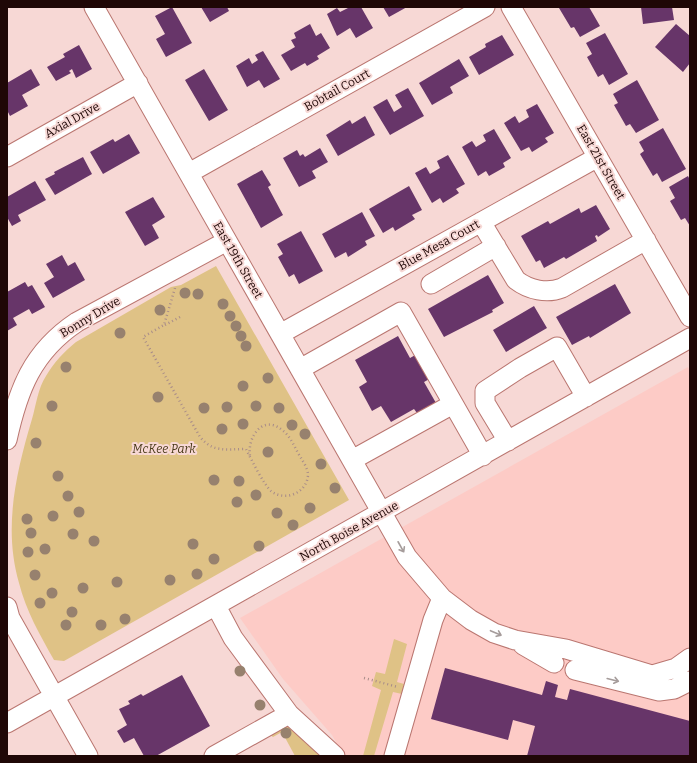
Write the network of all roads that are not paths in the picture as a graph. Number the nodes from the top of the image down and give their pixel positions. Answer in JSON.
{"nodes":[{"id":1,"x":485,"y":7,"type":"edge"},
{"id":2,"x":511,"y":7,"type":"edge"},
{"id":3,"x":99,"y":9,"type":"edge"},
{"id":4,"x":138,"y":83,"type":"junction"},
{"id":5,"x":7,"y":157,"type":"edge"},
{"id":6,"x":598,"y":157,"type":"junction"},
{"id":7,"x":188,"y":173,"type":"junction"},
{"id":8,"x":481,"y":222,"type":"junction"},
{"id":9,"x":646,"y":240,"type":"junction"},
{"id":10,"x":227,"y":241,"type":"junction"},
{"id":11,"x":496,"y":246,"type":"junction"},
{"id":12,"x":430,"y":284,"type":"dead end"},
{"id":13,"x":690,"y":317,"type":"edge"},
{"id":14,"x":280,"y":334,"type":"junction"},
{"id":15,"x":690,"y":338,"type":"edge"},
{"id":16,"x":300,"y":369,"type":"junction"},
{"id":17,"x":586,"y":397,"type":"junction"},
{"id":18,"x":453,"y":404,"type":"junction"},
{"id":19,"x":7,"y":440,"type":"edge"},
{"id":20,"x":508,"y":441,"type":"junction"},
{"id":21,"x":483,"y":456,"type":"junction"},
{"id":22,"x":352,"y":460,"type":"junction"},
{"id":23,"x":382,"y":513,"type":"junction"},
{"id":24,"x":442,"y":598,"type":"junction"},
{"id":25,"x":216,"y":606,"type":"junction"},
{"id":26,"x":7,"y":607,"type":"edge"},
{"id":27,"x":515,"y":640,"type":"junction"},
{"id":28,"x":690,"y":658,"type":"edge"},
{"id":29,"x":554,"y":663,"type":"dead end"},
{"id":30,"x":575,"y":670,"type":"dead end"},
{"id":31,"x":690,"y":682,"type":"edge"},
{"id":32,"x":54,"y":697,"type":"junction"},
{"id":33,"x":289,"y":714,"type":"junction"},
{"id":34,"x":7,"y":723,"type":"edge"},
{"id":35,"x":81,"y":754,"type":"edge"},
{"id":36,"x":214,"y":756,"type":"edge"},
{"id":37,"x":335,"y":756,"type":"edge"},
{"id":38,"x":394,"y":756,"type":"edge"}],
"edges":[{"from":1,"to":7,"type":"street","name":"Bobtail Court"},
{"from":2,"to":6,"type":"street","name":"East 21st Street"},
{"from":3,"to":4,"type":"street","name":"East 19th Street"},
{"from":4,"to":5,"type":"street","name":"Axial Drive"},
{"from":4,"to":7,"type":"street","name":"East 19th Street"},
{"from":6,"to":8,"type":"street","name":"Blue Mesa Court"},
{"from":6,"to":9,"type":"street","name":"East 21st Street"},
{"from":7,"to":10,"type":"street","name":"East 19th Street"},
{"from":8,"to":11,"type":"street"},
{"from":8,"to":14,"type":"street","name":"Blue Mesa Court"},
{"from":9,"to":11,"type":"street"},
{"from":9,"to":13,"type":"street","name":"East 21st Street"},
{"from":10,"to":14,"type":"street","name":"East 19th Street"},
{"from":10,"to":19,"type":"street","name":"Bonny Drive"},
{"from":11,"to":12,"type":"street"},
{"from":14,"to":16,"type":"street","name":"East 19th Street"},
{"from":15,"to":17,"type":"street","name":"North Boise Avenue"},
{"from":16,"to":18,"type":"street"},
{"from":16,"to":22,"type":"street","name":"East 19th Street"},
{"from":17,"to":20,"type":"street","name":"North Boise Avenue"},
{"from":17,"to":20,"type":"street"},
{"from":18,"to":21,"type":"street"},
{"from":18,"to":22,"type":"street"},
{"from":20,"to":21,"type":"street","name":"North Boise Avenue"},
{"from":21,"to":23,"type":"street","name":"North Boise Avenue"},
{"from":22,"to":23,"type":"street","name":"East 19th Street"},
{"from":23,"to":24,"type":"street","name":"East 19th Street","one_way":true},
{"from":23,"to":25,"type":"street","name":"North Boise Avenue"},
{"from":24,"to":27,"type":"street","name":"East 19th Street","one_way":true},
{"from":24,"to":38,"type":"street"},
{"from":25,"to":32,"type":"street","name":"North Boise Avenue"},
{"from":25,"to":33,"type":"street"},
{"from":26,"to":32,"type":"street"},
{"from":27,"to":28,"type":"street"},
{"from":27,"to":29,"type":"street"},
{"from":30,"to":31,"type":"street","one_way":true},
{"from":32,"to":34,"type":"street","name":"North Boise Avenue"},
{"from":32,"to":35,"type":"street"},
{"from":33,"to":36,"type":"street"},
{"from":33,"to":37,"type":"street"}]}
